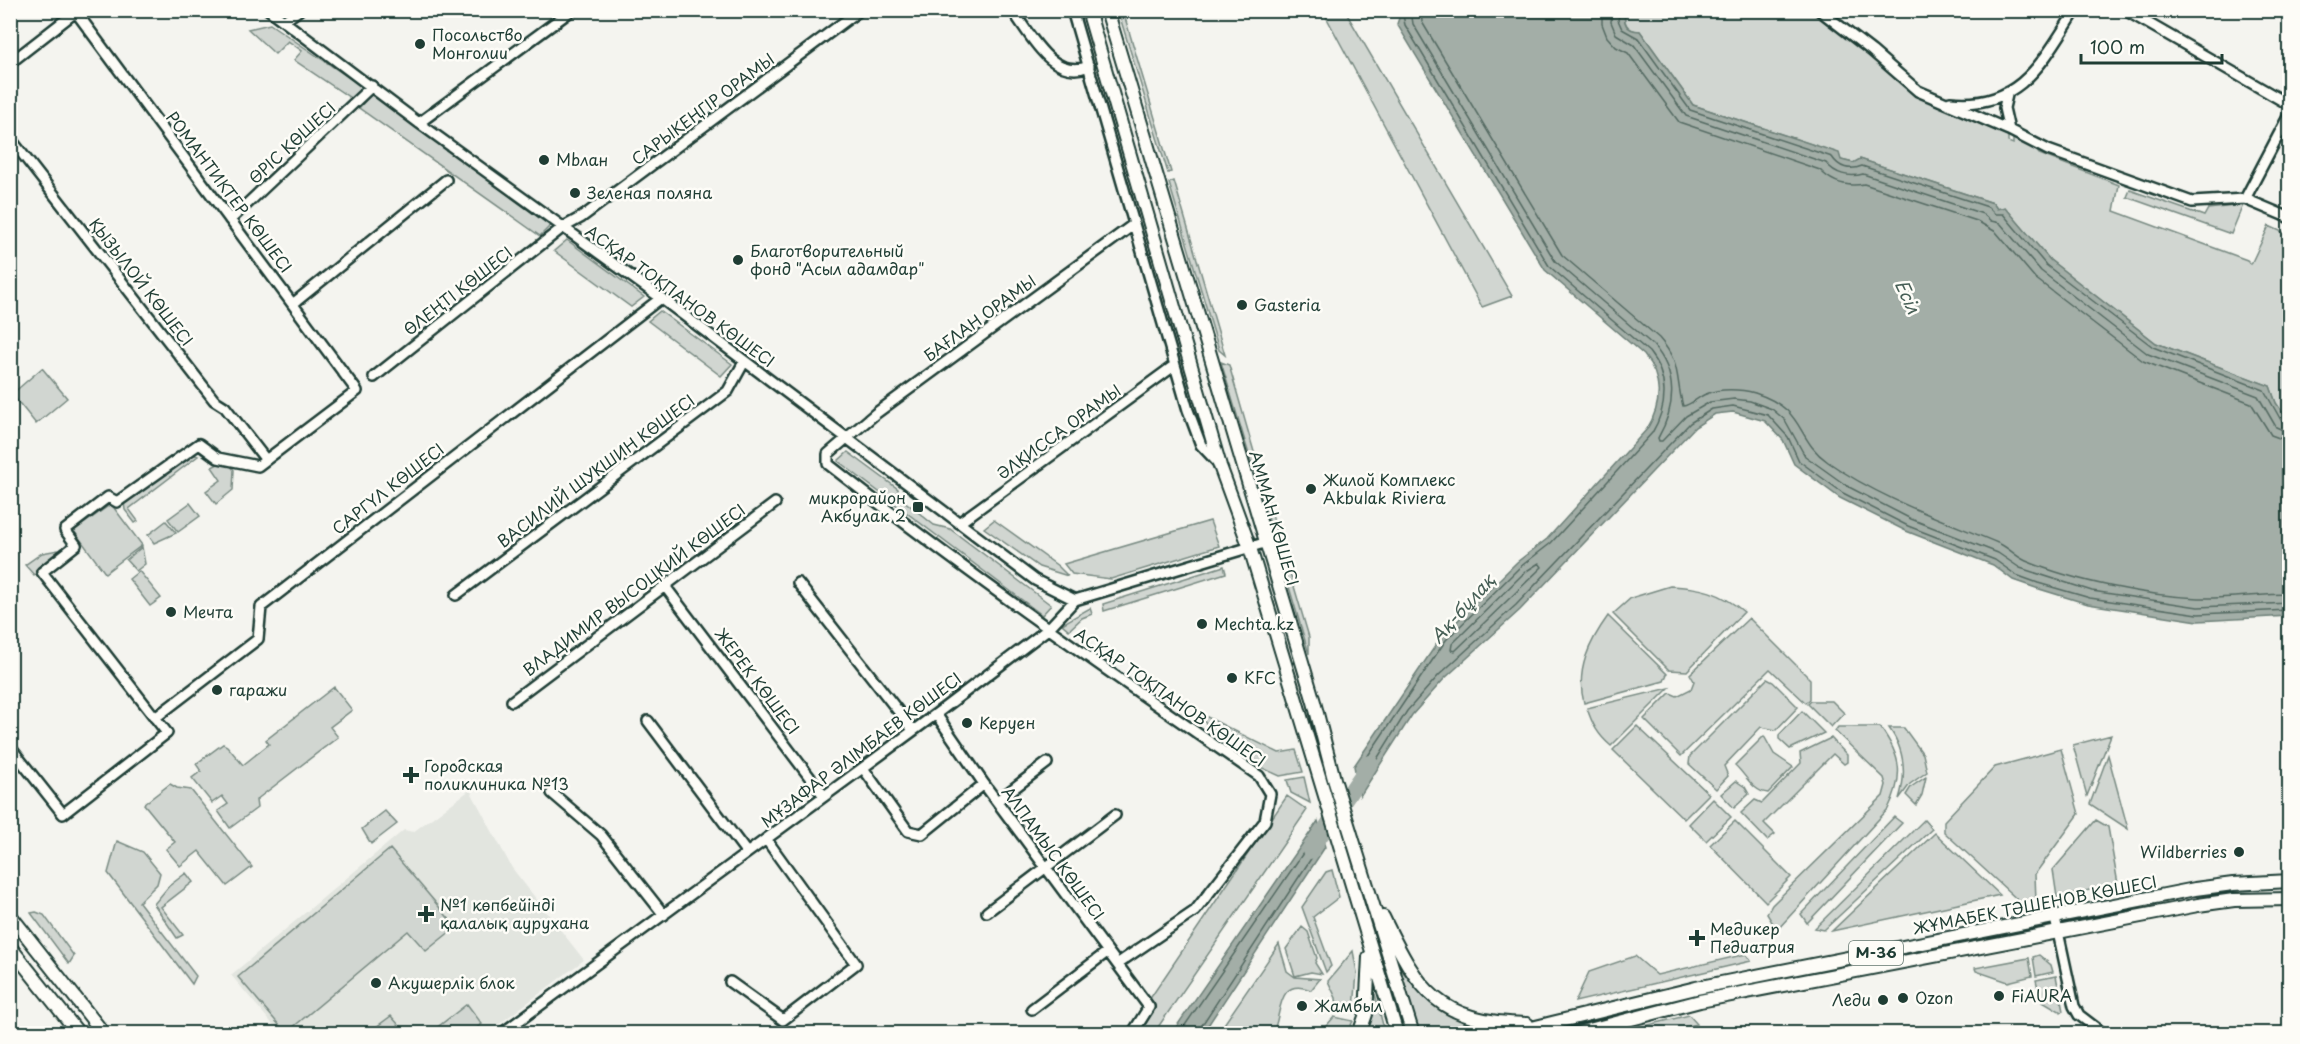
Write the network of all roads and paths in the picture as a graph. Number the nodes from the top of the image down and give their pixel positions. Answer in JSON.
{"nodes":[{"id":1,"x":269,"y":10,"type":"edge"},
{"id":2,"x":299,"y":10,"type":"edge"},
{"id":3,"x":572,"y":10,"type":"edge"},
{"id":4,"x":860,"y":10,"type":"edge"},
{"id":5,"x":1012,"y":10,"type":"edge"},
{"id":6,"x":1072,"y":10,"type":"edge"},
{"id":7,"x":1088,"y":10,"type":"edge"},
{"id":8,"x":1107,"y":10,"type":"edge"},
{"id":9,"x":1819,"y":10,"type":"edge"},
{"id":10,"x":2076,"y":10,"type":"edge"},
{"id":11,"x":2125,"y":10,"type":"edge"},
{"id":12,"x":77,"y":11,"type":"edge"},
{"id":13,"x":284,"y":21,"type":"junction"},
{"id":14,"x":10,"y":63,"type":"edge"},
{"id":15,"x":1089,"y":66,"type":"junction"},
{"id":16,"x":372,"y":86,"type":"junction"},
{"id":17,"x":2007,"y":95,"type":"junction"},
{"id":18,"x":1938,"y":101,"type":"junction"},
{"id":19,"x":2289,"y":105,"type":"edge"},
{"id":20,"x":2289,"y":113,"type":"edge"},
{"id":21,"x":419,"y":123,"type":"junction"},
{"id":22,"x":2010,"y":130,"type":"junction"},
{"id":23,"x":10,"y":138,"type":"edge"},
{"id":24,"x":446,"y":180,"type":"dead end"},
{"id":25,"x":2245,"y":199,"type":"junction"},
{"id":26,"x":2289,"y":218,"type":"edge"},
{"id":27,"x":230,"y":220,"type":"junction"},
{"id":28,"x":1133,"y":225,"type":"junction"},
{"id":29,"x":562,"y":228,"type":"junction"},
{"id":30,"x":661,"y":298,"type":"junction"},
{"id":31,"x":294,"y":303,"type":"junction"},
{"id":32,"x":744,"y":362,"type":"junction"},
{"id":33,"x":1175,"y":365,"type":"junction"},
{"id":34,"x":374,"y":377,"type":"dead end"},
{"id":35,"x":846,"y":436,"type":"junction"},
{"id":36,"x":266,"y":460,"type":"junction"},
{"id":37,"x":1220,"y":466,"type":"junction"},
{"id":38,"x":775,"y":503,"type":"dead end"},
{"id":39,"x":959,"y":523,"type":"junction"},
{"id":40,"x":1264,"y":543,"type":"junction"},
{"id":41,"x":1250,"y":548,"type":"junction"},
{"id":42,"x":798,"y":583,"type":"dead end"},
{"id":43,"x":664,"y":585,"type":"junction"},
{"id":44,"x":456,"y":595,"type":"dead end"},
{"id":45,"x":1075,"y":600,"type":"junction"},
{"id":46,"x":1048,"y":629,"type":"junction"},
{"id":47,"x":512,"y":701,"type":"dead end"},
{"id":48,"x":936,"y":714,"type":"junction"},
{"id":49,"x":156,"y":718,"type":"junction"},
{"id":50,"x":648,"y":721,"type":"dead end"},
{"id":51,"x":913,"y":730,"type":"junction"},
{"id":52,"x":10,"y":747,"type":"edge"},
{"id":53,"x":1047,"y":763,"type":"dead end"},
{"id":54,"x":863,"y":768,"type":"junction"},
{"id":55,"x":984,"y":784,"type":"junction"},
{"id":56,"x":552,"y":793,"type":"dead end"},
{"id":57,"x":824,"y":796,"type":"junction"},
{"id":58,"x":997,"y":801,"type":"junction"},
{"id":59,"x":1115,"y":815,"type":"dead end"},
{"id":60,"x":766,"y":839,"type":"junction"},
{"id":61,"x":747,"y":853,"type":"junction"},
{"id":62,"x":1047,"y":867,"type":"junction"},
{"id":63,"x":1365,"y":880,"type":"junction"},
{"id":64,"x":2289,"y":881,"type":"edge"},
{"id":65,"x":2289,"y":899,"type":"edge"},
{"id":66,"x":987,"y":912,"type":"dead end"},
{"id":67,"x":664,"y":915,"type":"junction"},
{"id":68,"x":2055,"y":918,"type":"junction"},
{"id":69,"x":12,"y":921,"type":"edge"},
{"id":70,"x":2058,"y":933,"type":"junction"},
{"id":71,"x":27,"y":934,"type":"junction"},
{"id":72,"x":10,"y":942,"type":"edge"},
{"id":73,"x":1369,"y":944,"type":"junction"},
{"id":74,"x":10,"y":947,"type":"edge"},
{"id":75,"x":1107,"y":952,"type":"junction"},
{"id":76,"x":1117,"y":964,"type":"junction"},
{"id":77,"x":730,"y":982,"type":"dead end"},
{"id":78,"x":1032,"y":1009,"type":"dead end"},
{"id":79,"x":1547,"y":1024,"type":"junction"},
{"id":80,"x":79,"y":1034,"type":"edge"},
{"id":81,"x":104,"y":1034,"type":"edge"},
{"id":82,"x":501,"y":1034,"type":"edge"},
{"id":83,"x":1132,"y":1034,"type":"edge"},
{"id":84,"x":1359,"y":1034,"type":"edge"},
{"id":85,"x":1397,"y":1034,"type":"edge"},
{"id":86,"x":1413,"y":1034,"type":"edge"},
{"id":87,"x":1507,"y":1034,"type":"edge"},
{"id":88,"x":1574,"y":1034,"type":"edge"},
{"id":89,"x":2104,"y":1034,"type":"edge"}],
"edges":[{"from":1,"to":13,"type":"street","name":"АСҚАР ТОҚПАНОВ КӨШЕСІ"},
{"from":2,"to":13,"type":"street"},
{"from":3,"to":21,"type":"street"},
{"from":4,"to":29,"type":"street","name":"САРЫКЕҢГІР ОРАМЫ"},
{"from":5,"to":15,"type":"street"},
{"from":6,"to":15,"type":"street","name":"АММАН КӨШЕСІ"},
{"from":7,"to":37,"type":"main road","name":"АММАН КӨШЕСІ"},
{"from":8,"to":40,"type":"main road","name":"АММАН КӨШЕСІ"},
{"from":9,"to":18,"type":"street"},
{"from":10,"to":17,"type":"street"},
{"from":11,"to":19,"type":"street"},
{"from":12,"to":14,"type":"street"},
{"from":12,"to":27,"type":"street","name":"РОМАНТИКТЕР КӨШЕСІ"},
{"from":13,"to":16,"type":"street","name":"АСҚАР ТОҚПАНОВ КӨШЕСІ"},
{"from":15,"to":28,"type":"street","name":"АММАН КӨШЕСІ"},
{"from":16,"to":21,"type":"street","name":"АСҚАР ТОҚПАНОВ КӨШЕСІ"},
{"from":16,"to":27,"type":"street","name":"ӨРІС КӨШЕСІ"},
{"from":17,"to":18,"type":"street"},
{"from":17,"to":22,"type":"street"},
{"from":18,"to":22,"type":"street"},
{"from":20,"to":25,"type":"street"},
{"from":21,"to":29,"type":"street","name":"АСҚАР ТОҚПАНОВ КӨШЕСІ"},
{"from":22,"to":25,"type":"street"},
{"from":23,"to":36,"type":"street","name":"ҚЫЗЫЛОЙ КӨШЕСІ"},
{"from":24,"to":31,"type":"street"},
{"from":25,"to":26,"type":"street"},
{"from":27,"to":31,"type":"street","name":"РОМАНТИКТЕР КӨШЕСІ"},
{"from":28,"to":33,"type":"street","name":"АММАН КӨШЕСІ"},
{"from":28,"to":35,"type":"street","name":"БАҒЛАН ОРАМЫ"},
{"from":29,"to":30,"type":"street","name":"АСҚАР ТОҚПАНОВ КӨШЕСІ"},
{"from":29,"to":34,"type":"street","name":"ӨЛЕҢТІ КӨШЕСІ"},
{"from":30,"to":32,"type":"street","name":"АСҚАР ТОҚПАНОВ КӨШЕСІ"},
{"from":30,"to":49,"type":"street","name":"САРГҮЛ КӨШЕСІ"},
{"from":31,"to":36,"type":"street","name":"РОМАНТИКТЕР КӨШЕСІ"},
{"from":32,"to":35,"type":"street","name":"АСҚАР ТОҚПАНОВ КӨШЕСІ"},
{"from":32,"to":44,"type":"street","name":"ВАСИЛИЙ ШУКШИН КӨШЕСІ"},
{"from":33,"to":37,"type":"street","name":"АММАН КӨШЕСІ"},
{"from":33,"to":39,"type":"street","name":"ӘЛҚИССА ОРАМЫ"},
{"from":35,"to":39,"type":"street","name":"АСҚАР ТОҚПАНОВ КӨШЕСІ"},
{"from":35,"to":46,"type":"street","name":"БАҒЛАН ОРАМЫ"},
{"from":36,"to":49,"type":"street"},
{"from":37,"to":41,"type":"main road","name":"АММАН КӨШЕСІ"},
{"from":38,"to":43,"type":"street","name":"ВЛАДИМИР ВЫСОЦКИЙ КӨШЕСІ"},
{"from":39,"to":45,"type":"street","name":"АСҚАР ТОҚПАНОВ КӨШЕСІ"},
{"from":40,"to":41,"type":"street"},
{"from":40,"to":63,"type":"main road","name":"АММАН КӨШЕСІ"},
{"from":41,"to":45,"type":"street"},
{"from":41,"to":73,"type":"main road","name":"АММАН КӨШЕСІ"},
{"from":42,"to":51,"type":"street"},
{"from":43,"to":47,"type":"street","name":"ВЛАДИМИР ВЫСОЦКИЙ КӨШЕСІ"},
{"from":43,"to":57,"type":"street","name":"ЖЕРЕК КӨШЕСІ"},
{"from":45,"to":46,"type":"street","name":"МҰЗАФАР ӘЛІМБАЕВ КӨШЕСІ"},
{"from":46,"to":48,"type":"street","name":"МҰЗАФАР ӘЛІМБАЕВ КӨШЕСІ"},
{"from":46,"to":76,"type":"street","name":"АСҚАР ТОҚПАНОВ КӨШЕСІ"},
{"from":48,"to":51,"type":"street","name":"МҰЗАФАР ӘЛІМБАЕВ КӨШЕСІ"},
{"from":48,"to":55,"type":"street","name":"АЛПАМЫС КӨШЕСІ"},
{"from":49,"to":52,"type":"street"},
{"from":50,"to":61,"type":"street"},
{"from":51,"to":54,"type":"street","name":"МҰЗАФАР ӘЛІМБАЕВ КӨШЕСІ"},
{"from":53,"to":58,"type":"street"},
{"from":54,"to":55,"type":"street"},
{"from":54,"to":57,"type":"street","name":"МҰЗАФАР ӘЛІМБАЕВ КӨШЕСІ"},
{"from":55,"to":58,"type":"street","name":"АЛПАМЫС КӨШЕСІ"},
{"from":56,"to":67,"type":"street"},
{"from":57,"to":60,"type":"street","name":"МҰЗАФАР ӘЛІМБАЕВ КӨШЕСІ"},
{"from":58,"to":62,"type":"street","name":"АЛПАМЫС КӨШЕСІ"},
{"from":59,"to":62,"type":"street"},
{"from":60,"to":61,"type":"street","name":"МҰЗАФАР ӘЛІМБАЕВ КӨШЕСІ"},
{"from":60,"to":77,"type":"street"},
{"from":61,"to":67,"type":"street","name":"МҰЗАФАР ӘЛІМБАЕВ КӨШЕСІ"},
{"from":62,"to":66,"type":"street"},
{"from":62,"to":75,"type":"street","name":"АЛПАМЫС КӨШЕСІ"},
{"from":63,"to":79,"type":"main road"},
{"from":63,"to":86,"type":"main road","name":"АММАН КӨШЕСІ"},
{"from":64,"to":68,"type":"main road","name":"ЖҰМАБЕК ТӘШЕНОВ КӨШЕСІ","number":"M-36"},
{"from":65,"to":70,"type":"main road","name":"ЖҰМАБЕК ТӘШЕНОВ КӨШЕСІ","number":"M-36"},
{"from":67,"to":82,"type":"street","name":"МҰЗАФАР ӘЛІМБАЕВ КӨШЕСІ"},
{"from":68,"to":70,"type":"street"},
{"from":68,"to":79,"type":"main road","name":"ЖҰМАБЕК ТӘШЕНОВ КӨШЕСІ","number":"M-36"},
{"from":69,"to":71,"type":"main road"},
{"from":70,"to":88,"type":"main road","name":"ЖҰМАБЕК ТӘШЕНОВ КӨШЕСІ","number":"M-36"},
{"from":70,"to":89,"type":"street"},
{"from":71,"to":72,"type":"main road"},
{"from":71,"to":81,"type":"main road"},
{"from":73,"to":84,"type":"main road"},
{"from":73,"to":85,"type":"main road","name":"АММАН КӨШЕСІ"},
{"from":74,"to":80,"type":"main road"},
{"from":75,"to":76,"type":"street","name":"АЛПАМЫС КӨШЕСІ"},
{"from":75,"to":78,"type":"street"},
{"from":76,"to":83,"type":"street","name":"АЛПАМЫС КӨШЕСІ"},
{"from":79,"to":87,"type":"main road","name":"ЖҰМАБЕК ТӘШЕНОВ КӨШЕСІ","number":"M-36"}]}
